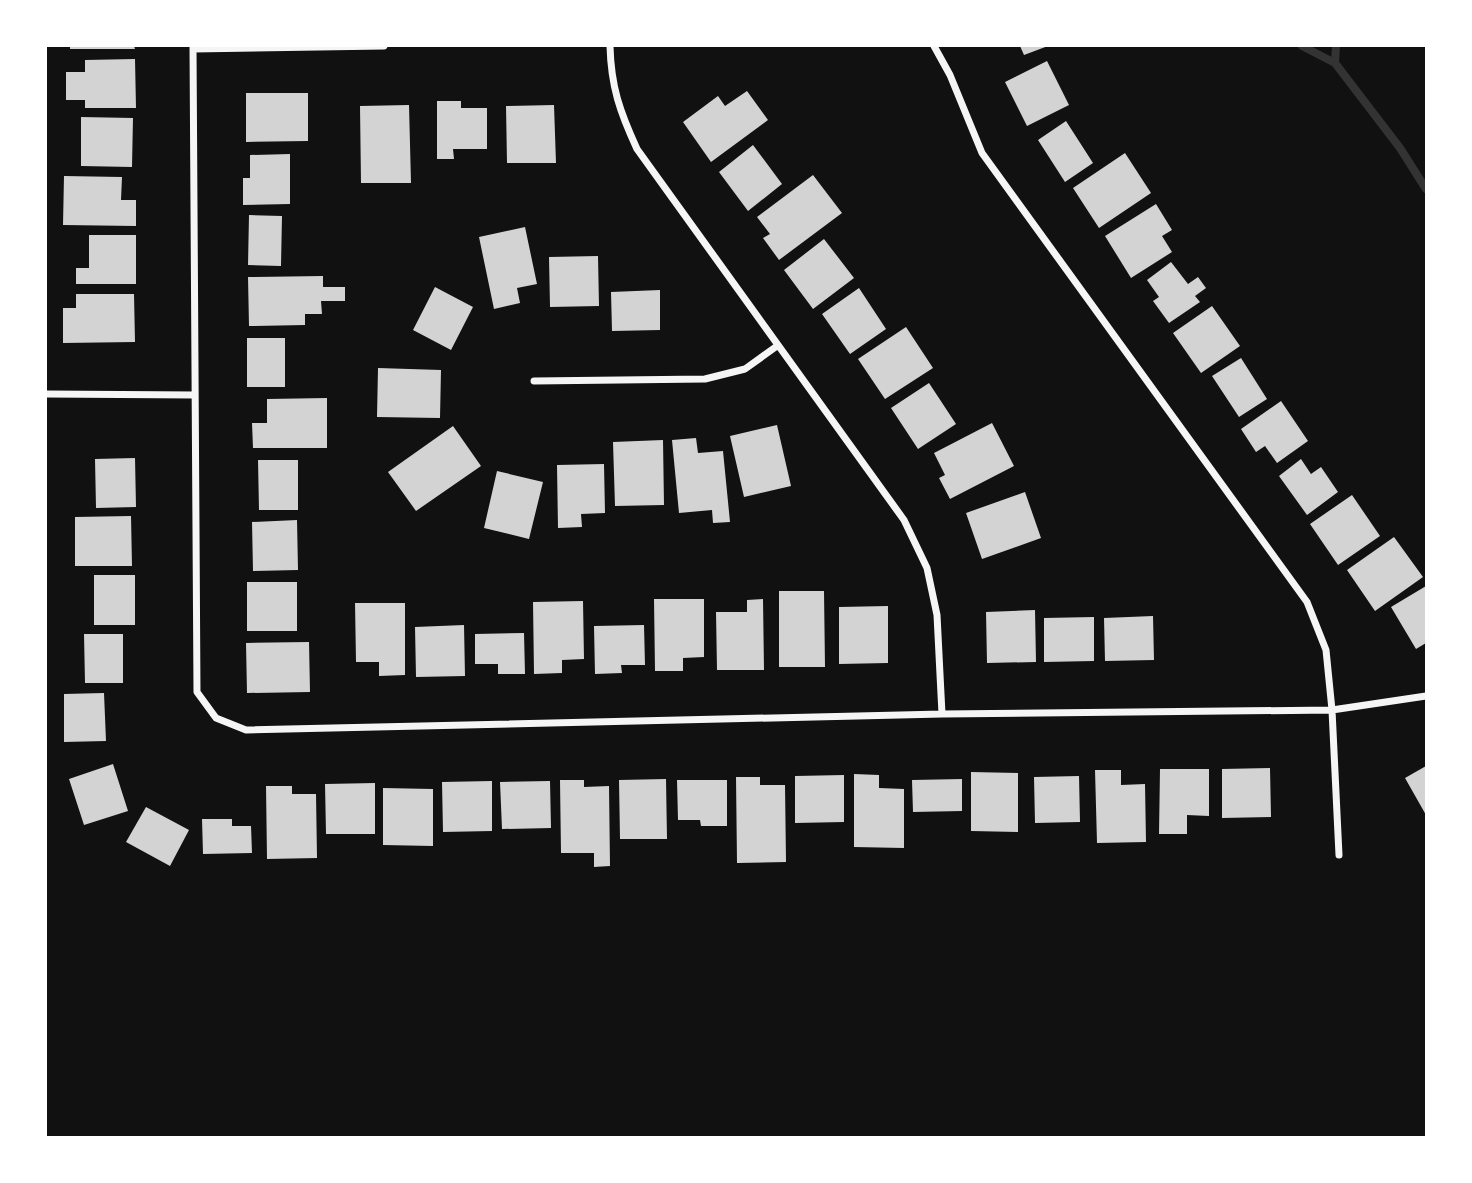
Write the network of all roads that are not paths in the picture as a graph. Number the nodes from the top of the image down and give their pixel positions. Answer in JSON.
{"nodes":[{"id":1,"x":384,"y":46,"type":"edge"},
{"id":2,"x":611,"y":46,"type":"edge"},
{"id":3,"x":934,"y":46,"type":"edge"},
{"id":4,"x":193,"y":47,"type":"edge"},
{"id":5,"x":777,"y":346,"type":"junction"},
{"id":6,"x":534,"y":381,"type":"dead end"},
{"id":7,"x":46,"y":394,"type":"edge"},
{"id":8,"x":195,"y":395,"type":"junction"},
{"id":9,"x":1426,"y":696,"type":"edge"},
{"id":10,"x":1332,"y":710,"type":"junction"},
{"id":11,"x":942,"y":714,"type":"junction"},
{"id":12,"x":1339,"y":855,"type":"dead end"}],
"edges":[{"from":1,"to":4,"type":"street"},
{"from":2,"to":5,"type":"street"},
{"from":3,"to":10,"type":"street"},
{"from":4,"to":8,"type":"street"},
{"from":5,"to":6,"type":"street"},
{"from":5,"to":11,"type":"street"},
{"from":7,"to":8,"type":"street"},
{"from":8,"to":11,"type":"street"},
{"from":9,"to":10,"type":"street"},
{"from":10,"to":11,"type":"street"},
{"from":10,"to":12,"type":"street"}]}
